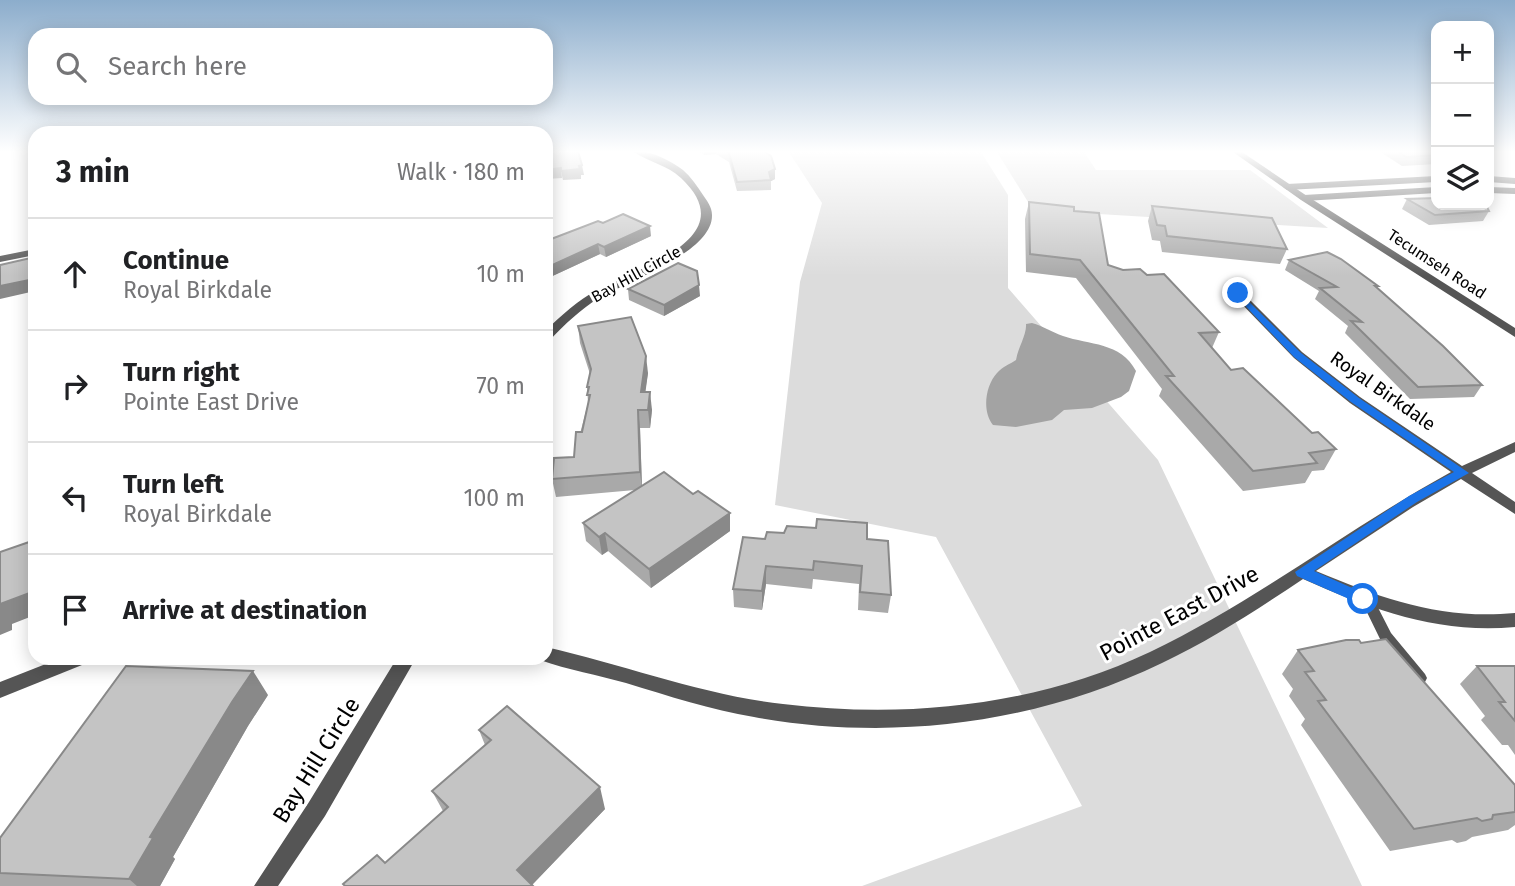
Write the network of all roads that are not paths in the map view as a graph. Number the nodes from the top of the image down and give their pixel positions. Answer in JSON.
{"nodes":[{"id":1,"x":698,"y":193,"type":"edge"},
{"id":2,"x":1297,"y":193,"type":"edge"},
{"id":3,"x":1381,"y":193,"type":"edge"},
{"id":4,"x":1304,"y":198,"type":"junction"},
{"id":5,"x":28,"y":253,"type":"edge"},
{"id":6,"x":0,"y":259,"type":"edge"},
{"id":7,"x":1238,"y":293,"type":"dead end"},
{"id":8,"x":553,"y":330,"type":"edge"},
{"id":9,"x":1515,"y":333,"type":"edge"},
{"id":10,"x":1515,"y":447,"type":"edge"},
{"id":11,"x":1463,"y":473,"type":"junction"},
{"id":12,"x":1515,"y":509,"type":"edge"},
{"id":13,"x":1302,"y":572,"type":"junction"},
{"id":14,"x":1367,"y":600,"type":"junction"},
{"id":15,"x":1515,"y":620,"type":"edge"},
{"id":16,"x":553,"y":656,"type":"edge"},
{"id":17,"x":63,"y":665,"type":"edge"},
{"id":18,"x":403,"y":665,"type":"edge"},
{"id":19,"x":0,"y":690,"type":"edge"},
{"id":20,"x":1429,"y":690,"type":"edge"},
{"id":21,"x":265,"y":886,"type":"edge"}],
"edges":[{"from":1,"to":8,"type":"street","name":"Bay Hill Circle"},
{"from":2,"to":4,"type":"street","name":"Tecumseh Road"},
{"from":3,"to":4,"type":"street"},
{"from":4,"to":9,"type":"street","name":"Tecumseh Road"},
{"from":5,"to":6,"type":"street"},
{"from":7,"to":11,"type":"street","name":"Royal Birkdale"},
{"from":10,"to":11,"type":"street","name":"Pointe East Drive"},
{"from":11,"to":12,"type":"street","name":"Royal Birkdale"},
{"from":11,"to":13,"type":"street","name":"Pointe East Drive"},
{"from":13,"to":14,"type":"street"},
{"from":13,"to":16,"type":"street","name":"Pointe East Drive"},
{"from":14,"to":15,"type":"street"},
{"from":14,"to":20,"type":"lane"},
{"from":17,"to":19,"type":"street"},
{"from":18,"to":21,"type":"street","name":"Bay Hill Circle"}]}
